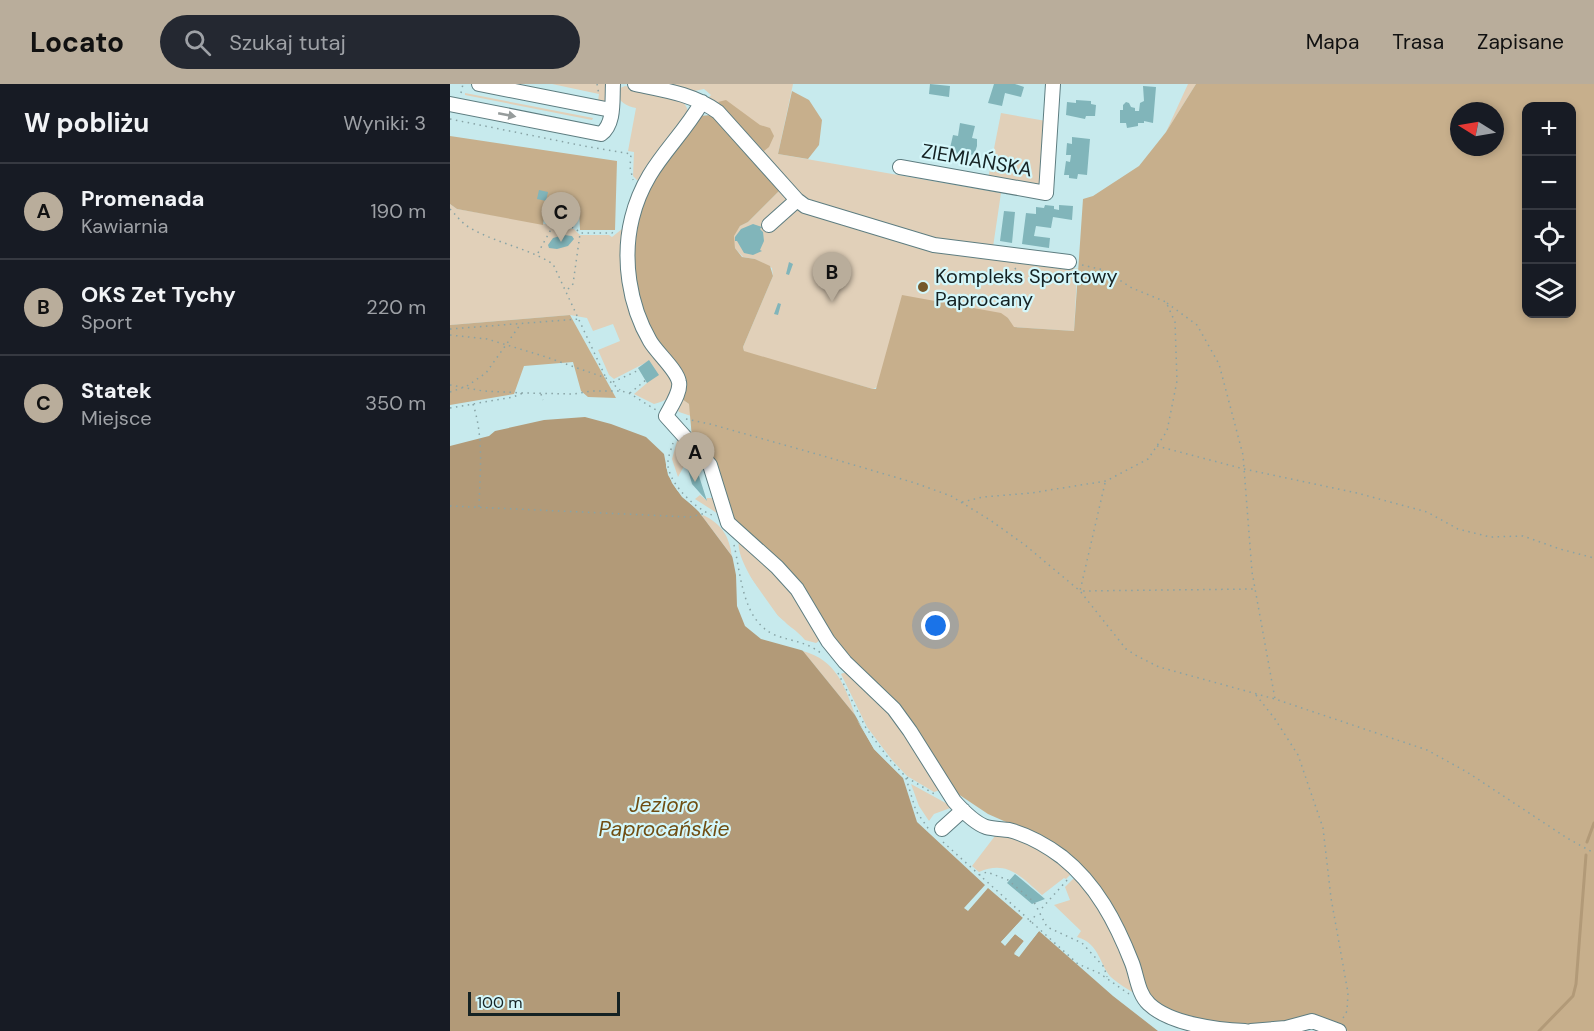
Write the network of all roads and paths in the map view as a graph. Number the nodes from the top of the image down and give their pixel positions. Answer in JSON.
{"nodes":[{"id":1,"x":479,"y":84,"type":"edge"},
{"id":2,"x":613,"y":84,"type":"edge"},
{"id":3,"x":634,"y":84,"type":"edge"},
{"id":4,"x":1053,"y":84,"type":"edge"},
{"id":5,"x":702,"y":102,"type":"junction"},
{"id":6,"x":450,"y":104,"type":"edge"},
{"id":7,"x":611,"y":110,"type":"junction"},
{"id":8,"x":450,"y":119,"type":"edge"},
{"id":9,"x":900,"y":166,"type":"dead end"},
{"id":10,"x":630,"y":167,"type":"dead end"},
{"id":11,"x":797,"y":200,"type":"junction"},
{"id":12,"x":450,"y":210,"type":"edge"},
{"id":13,"x":555,"y":217,"type":"dead end"},
{"id":14,"x":554,"y":225,"type":"junction"},
{"id":15,"x":769,"y":225,"type":"dead end"},
{"id":16,"x":621,"y":228,"type":"dead end"},
{"id":17,"x":580,"y":233,"type":"junction"},
{"id":18,"x":538,"y":254,"type":"junction"},
{"id":19,"x":1069,"y":262,"type":"joint"},
{"id":20,"x":1010,"y":263,"type":"dead end"},
{"id":21,"x":1018,"y":273,"type":"dead end"},
{"id":22,"x":567,"y":290,"type":"junction"},
{"id":23,"x":1166,"y":302,"type":"junction"},
{"id":24,"x":580,"y":319,"type":"junction"},
{"id":25,"x":520,"y":324,"type":"junction"},
{"id":26,"x":450,"y":329,"type":"edge"},
{"id":27,"x":450,"y":335,"type":"edge"},
{"id":28,"x":507,"y":345,"type":"junction"},
{"id":29,"x":639,"y":370,"type":"dead end"},
{"id":30,"x":606,"y":378,"type":"junction"},
{"id":31,"x":646,"y":380,"type":"dead end"},
{"id":32,"x":613,"y":382,"type":"junction"},
{"id":33,"x":450,"y":385,"type":"edge"},
{"id":34,"x":465,"y":387,"type":"junction"},
{"id":35,"x":621,"y":391,"type":"junction"},
{"id":36,"x":450,"y":392,"type":"edge"},
{"id":37,"x":524,"y":393,"type":"junction"},
{"id":38,"x":540,"y":393,"type":"junction"},
{"id":39,"x":629,"y":393,"type":"junction"},
{"id":40,"x":543,"y":400,"type":"dead end"},
{"id":41,"x":473,"y":404,"type":"junction"},
{"id":42,"x":450,"y":408,"type":"edge"},
{"id":43,"x":666,"y":416,"type":"junction"},
{"id":44,"x":681,"y":431,"type":"junction"},
{"id":45,"x":1157,"y":446,"type":"junction"},
{"id":46,"x":1244,"y":469,"type":"junction"},
{"id":47,"x":1106,"y":481,"type":"junction"},
{"id":48,"x":962,"y":502,"type":"junction"},
{"id":49,"x":450,"y":506,"type":"edge"},
{"id":50,"x":478,"y":507,"type":"junction"},
{"id":51,"x":706,"y":513,"type":"junction"},
{"id":52,"x":728,"y":523,"type":"junction"},
{"id":53,"x":733,"y":543,"type":"dead end"},
{"id":54,"x":1594,"y":558,"type":"edge"},
{"id":55,"x":1255,"y":589,"type":"junction"},
{"id":56,"x":1080,"y":591,"type":"junction"},
{"id":57,"x":830,"y":660,"type":"dead end"},
{"id":58,"x":835,"y":668,"type":"dead end"},
{"id":59,"x":1256,"y":694,"type":"junction"},
{"id":60,"x":1275,"y":699,"type":"junction"},
{"id":61,"x":906,"y":777,"type":"junction"},
{"id":62,"x":958,"y":805,"type":"junction"},
{"id":63,"x":942,"y":830,"type":"dead end"},
{"id":64,"x":1594,"y":853,"type":"edge"},
{"id":65,"x":1076,"y":871,"type":"junction"},
{"id":66,"x":978,"y":875,"type":"junction"},
{"id":67,"x":1042,"y":908,"type":"dead end"},
{"id":68,"x":1035,"y":916,"type":"dead end"},
{"id":69,"x":1030,"y":922,"type":"junction"},
{"id":70,"x":1107,"y":978,"type":"junction"},
{"id":71,"x":1148,"y":1004,"type":"junction"},
{"id":72,"x":1245,"y":1031,"type":"edge"},
{"id":73,"x":1251,"y":1031,"type":"edge"},
{"id":74,"x":1337,"y":1031,"type":"edge"}],
"edges":[{"from":1,"to":7,"type":"street"},
{"from":2,"to":7,"type":"street"},
{"from":3,"to":5,"type":"street"},
{"from":4,"to":9,"type":"street","name":"ZIEMIAŃSKA"},
{"from":5,"to":11,"type":"street"},
{"from":5,"to":43,"type":"street"},
{"from":6,"to":7,"type":"street","one_way":true},
{"from":8,"to":10,"type":"path"},
{"from":11,"to":15,"type":"street"},
{"from":11,"to":19,"type":"street"},
{"from":12,"to":18,"type":"path"},
{"from":13,"to":14,"type":"path"},
{"from":14,"to":17,"type":"path"},
{"from":14,"to":18,"type":"path"},
{"from":16,"to":17,"type":"path"},
{"from":17,"to":22,"type":"path"},
{"from":18,"to":22,"type":"path"},
{"from":19,"to":23,"type":"path"},
{"from":20,"to":21,"type":"path"},
{"from":22,"to":24,"type":"path"},
{"from":23,"to":45,"type":"path"},
{"from":23,"to":46,"type":"path"},
{"from":24,"to":25,"type":"path"},
{"from":24,"to":30,"type":"path"},
{"from":25,"to":26,"type":"path"},
{"from":25,"to":28,"type":"path"},
{"from":27,"to":28,"type":"path"},
{"from":28,"to":30,"type":"path"},
{"from":28,"to":34,"type":"path"},
{"from":29,"to":32,"type":"path"},
{"from":30,"to":32,"type":"path"},
{"from":31,"to":39,"type":"path"},
{"from":32,"to":35,"type":"path"},
{"from":33,"to":34,"type":"path"},
{"from":34,"to":36,"type":"path"},
{"from":34,"to":37,"type":"path"},
{"from":35,"to":38,"type":"path"},
{"from":35,"to":39,"type":"path"},
{"from":37,"to":38,"type":"path"},
{"from":37,"to":41,"type":"path"},
{"from":38,"to":40,"type":"path"},
{"from":39,"to":43,"type":"path"},
{"from":41,"to":42,"type":"path"},
{"from":41,"to":50,"type":"path"},
{"from":43,"to":44,"type":"street"},
{"from":43,"to":48,"type":"path"},
{"from":44,"to":51,"type":"path"},
{"from":44,"to":52,"type":"street"},
{"from":45,"to":46,"type":"path"},
{"from":45,"to":47,"type":"path"},
{"from":46,"to":54,"type":"path"},
{"from":46,"to":55,"type":"path"},
{"from":47,"to":48,"type":"path"},
{"from":47,"to":56,"type":"path"},
{"from":48,"to":56,"type":"path"},
{"from":49,"to":50,"type":"path"},
{"from":50,"to":51,"type":"path"},
{"from":51,"to":52,"type":"path"},
{"from":52,"to":62,"type":"street"},
{"from":53,"to":57,"type":"path"},
{"from":55,"to":56,"type":"path"},
{"from":55,"to":60,"type":"path"},
{"from":56,"to":59,"type":"path"},
{"from":58,"to":61,"type":"path"},
{"from":59,"to":60,"type":"path"},
{"from":59,"to":74,"type":"path"},
{"from":60,"to":64,"type":"path"},
{"from":61,"to":62,"type":"path"},
{"from":61,"to":66,"type":"path"},
{"from":62,"to":63,"type":"street"},
{"from":62,"to":65,"type":"street"},
{"from":65,"to":67,"type":"path"},
{"from":65,"to":71,"type":"street"},
{"from":66,"to":69,"type":"path"},
{"from":66,"to":70,"type":"path"},
{"from":68,"to":69,"type":"path"},
{"from":69,"to":70,"type":"path"},
{"from":70,"to":71,"type":"path"},
{"from":71,"to":72,"type":"street"},
{"from":73,"to":74,"type":"street"}]}
